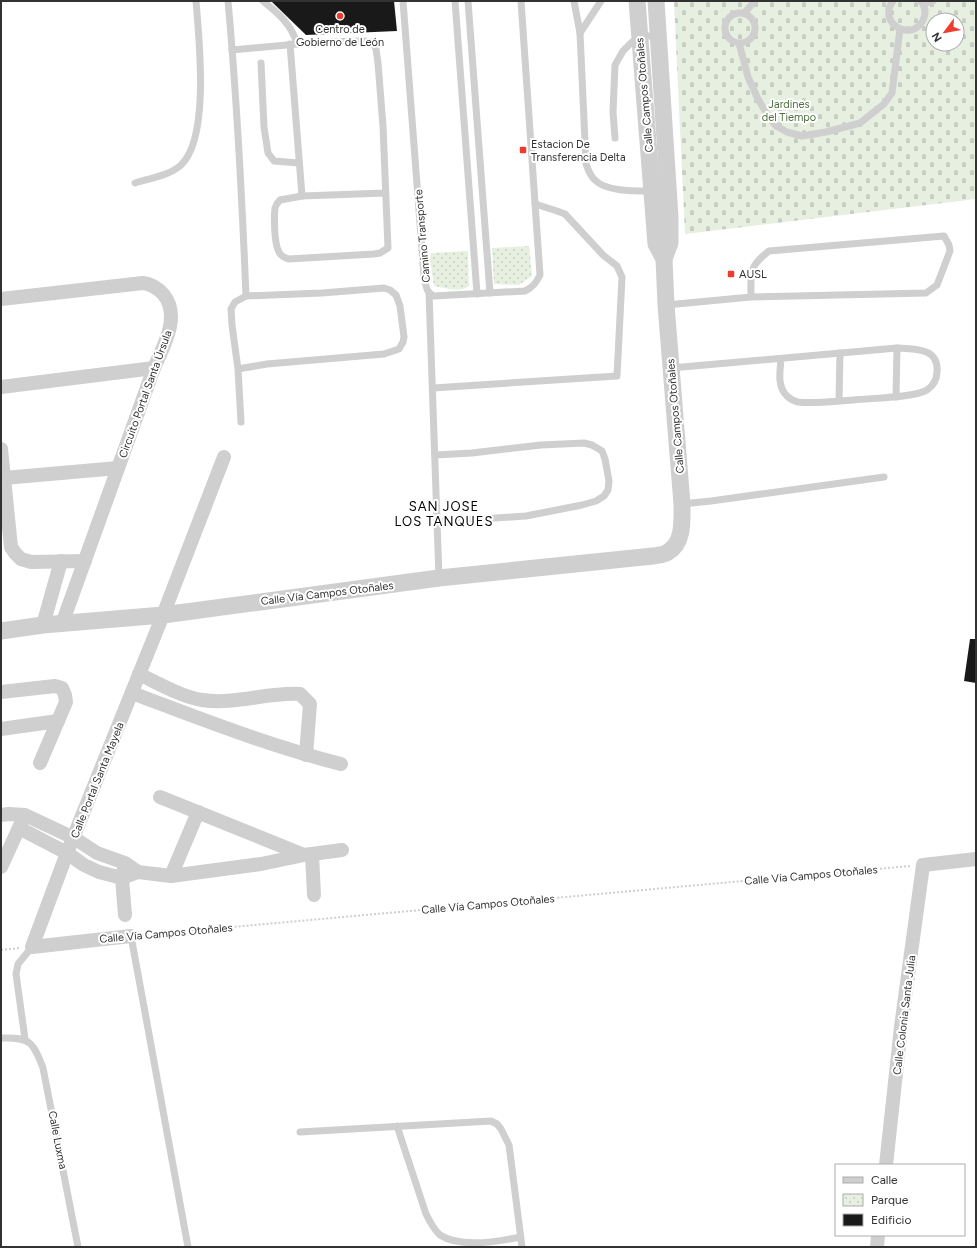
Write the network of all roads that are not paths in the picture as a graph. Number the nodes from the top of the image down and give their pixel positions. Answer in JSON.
{"nodes":[{"id":1,"x":196,"y":1,"type":"edge"},
{"id":2,"x":228,"y":1,"type":"edge"},
{"id":3,"x":263,"y":1,"type":"edge"},
{"id":4,"x":404,"y":1,"type":"edge"},
{"id":5,"x":455,"y":1,"type":"edge"},
{"id":6,"x":468,"y":1,"type":"edge"},
{"id":7,"x":521,"y":1,"type":"edge"},
{"id":8,"x":574,"y":1,"type":"edge"},
{"id":9,"x":601,"y":1,"type":"edge"},
{"id":10,"x":637,"y":1,"type":"edge"},
{"id":11,"x":656,"y":1,"type":"edge"},
{"id":12,"x":755,"y":1,"type":"edge"},
{"id":13,"x":933,"y":1,"type":"edge"},
{"id":14,"x":892,"y":2,"type":"edge"},
{"id":15,"x":922,"y":2,"type":"edge"},
{"id":16,"x":744,"y":13,"type":"junction"},
{"id":17,"x":900,"y":29,"type":"junction"},
{"id":18,"x":580,"y":32,"type":"junction"},
{"id":19,"x":659,"y":35,"type":"junction"},
{"id":20,"x":639,"y":37,"type":"junction"},
{"id":21,"x":739,"y":43,"type":"junction"},
{"id":22,"x":294,"y":44,"type":"junction"},
{"id":23,"x":232,"y":50,"type":"junction"},
{"id":24,"x":261,"y":63,"type":"dead end"},
{"id":25,"x":615,"y":138,"type":"dead end"},
{"id":26,"x":299,"y":164,"type":"junction"},
{"id":27,"x":135,"y":183,"type":"dead end"},
{"id":28,"x":660,"y":190,"type":"junction"},
{"id":29,"x":385,"y":193,"type":"junction"},
{"id":30,"x":302,"y":196,"type":"junction"},
{"id":31,"x":535,"y":204,"type":"junction"},
{"id":32,"x":490,"y":293,"type":"junction"},
{"id":33,"x":429,"y":294,"type":"junction"},
{"id":34,"x":477,"y":294,"type":"junction"},
{"id":35,"x":246,"y":296,"type":"junction"},
{"id":36,"x":751,"y":297,"type":"junction"},
{"id":37,"x":1,"y":299,"type":"edge"},
{"id":38,"x":666,"y":305,"type":"junction"},
{"id":39,"x":897,"y":348,"type":"junction"},
{"id":40,"x":840,"y":354,"type":"junction"},
{"id":41,"x":781,"y":359,"type":"junction"},
{"id":42,"x":154,"y":368,"type":"junction"},
{"id":43,"x":671,"y":368,"type":"junction"},
{"id":44,"x":238,"y":369,"type":"junction"},
{"id":45,"x":1,"y":387,"type":"edge"},
{"id":46,"x":433,"y":388,"type":"junction"},
{"id":47,"x":896,"y":397,"type":"junction"},
{"id":48,"x":839,"y":400,"type":"junction"},
{"id":49,"x":241,"y":422,"type":"dead end"},
{"id":50,"x":1,"y":449,"type":"edge"},
{"id":51,"x":436,"y":455,"type":"junction"},
{"id":52,"x":224,"y":457,"type":"dead end"},
{"id":53,"x":118,"y":468,"type":"junction"},
{"id":54,"x":884,"y":477,"type":"dead end"},
{"id":55,"x":4,"y":478,"type":"junction"},
{"id":56,"x":682,"y":504,"type":"junction"},
{"id":57,"x":438,"y":522,"type":"junction"},
{"id":58,"x":652,"y":556,"type":"joint"},
{"id":59,"x":61,"y":561,"type":"junction"},
{"id":60,"x":85,"y":561,"type":"junction"},
{"id":61,"x":439,"y":578,"type":"junction"},
{"id":62,"x":163,"y":615,"type":"junction"},
{"id":63,"x":62,"y":624,"type":"junction"},
{"id":64,"x":43,"y":625,"type":"junction"},
{"id":65,"x":1,"y":631,"type":"edge"},
{"id":66,"x":139,"y":674,"type":"junction"},
{"id":67,"x":1,"y":692,"type":"edge"},
{"id":68,"x":132,"y":693,"type":"junction"},
{"id":69,"x":224,"y":701,"type":"junction"},
{"id":70,"x":58,"y":721,"type":"junction"},
{"id":71,"x":215,"y":724,"type":"junction"},
{"id":72,"x":1,"y":729,"type":"edge"},
{"id":73,"x":306,"y":755,"type":"junction"},
{"id":74,"x":40,"y":763,"type":"dead end"},
{"id":75,"x":341,"y":764,"type":"dead end"},
{"id":76,"x":160,"y":797,"type":"dead end"},
{"id":77,"x":198,"y":812,"type":"junction"},
{"id":78,"x":1,"y":815,"type":"edge"},
{"id":79,"x":22,"y":821,"type":"junction"},
{"id":80,"x":74,"y":838,"type":"junction"},
{"id":81,"x":267,"y":839,"type":"junction"},
{"id":82,"x":342,"y":850,"type":"dead end"},
{"id":83,"x":67,"y":853,"type":"junction"},
{"id":84,"x":308,"y":855,"type":"junction"},
{"id":85,"x":976,"y":859,"type":"edge"},
{"id":86,"x":125,"y":863,"type":"junction"},
{"id":87,"x":261,"y":864,"type":"junction"},
{"id":88,"x":1,"y":867,"type":"edge"},
{"id":89,"x":138,"y":872,"type":"junction"},
{"id":90,"x":171,"y":876,"type":"junction"},
{"id":91,"x":122,"y":878,"type":"junction"},
{"id":92,"x":314,"y":895,"type":"dead end"},
{"id":93,"x":125,"y":915,"type":"dead end"},
{"id":94,"x":131,"y":936,"type":"joint"},
{"id":95,"x":32,"y":947,"type":"junction"},
{"id":96,"x":1,"y":1038,"type":"edge"},
{"id":97,"x":25,"y":1039,"type":"junction"},
{"id":98,"x":397,"y":1126,"type":"junction"},
{"id":99,"x":300,"y":1132,"type":"dead end"},
{"id":100,"x":886,"y":1164,"type":"edge"},
{"id":101,"x":878,"y":1236,"type":"edge"},
{"id":102,"x":520,"y":1237,"type":"junction"},
{"id":103,"x":78,"y":1247,"type":"edge"},
{"id":104,"x":188,"y":1247,"type":"edge"},
{"id":105,"x":522,"y":1247,"type":"edge"},
{"id":106,"x":877,"y":1247,"type":"edge"}],
"edges":[{"from":1,"to":27,"type":"lane"},
{"from":2,"to":23,"type":"lane"},
{"from":3,"to":22,"type":"lane"},
{"from":4,"to":33,"type":"lane","name":"Camino Transporte"},
{"from":5,"to":34,"type":"lane"},
{"from":6,"to":32,"type":"lane"},
{"from":7,"to":31,"type":"lane","name":"Camino Transporte"},
{"from":8,"to":18,"type":"lane"},
{"from":9,"to":18,"type":"lane"},
{"from":10,"to":20,"type":"street","name":"Calle Campos Otoñales"},
{"from":11,"to":19,"type":"street","name":"Calle Campos Otoñales"},
{"from":12,"to":16,"type":"lane"},
{"from":13,"to":15,"type":"lane"},
{"from":14,"to":17,"type":"lane"},
{"from":15,"to":17,"type":"lane"},
{"from":16,"to":21,"type":"lane"},
{"from":16,"to":21,"type":"lane"},
{"from":17,"to":21,"type":"lane"},
{"from":18,"to":28,"type":"lane"},
{"from":19,"to":20,"type":"lane"},
{"from":19,"to":28,"type":"street","name":"Calle Campos Otoñales"},
{"from":20,"to":25,"type":"lane"},
{"from":20,"to":28,"type":"street","name":"Calle Campos Otoñales"},
{"from":22,"to":23,"type":"lane"},
{"from":22,"to":26,"type":"lane"},
{"from":22,"to":29,"type":"lane"},
{"from":23,"to":35,"type":"lane"},
{"from":24,"to":26,"type":"lane"},
{"from":26,"to":30,"type":"lane"},
{"from":28,"to":38,"type":"street","name":"Calle Campos Otoñales"},
{"from":29,"to":30,"type":"lane"},
{"from":29,"to":30,"type":"lane"},
{"from":31,"to":32,"type":"lane","name":"Camino Transporte"},
{"from":31,"to":46,"type":"lane"},
{"from":32,"to":34,"type":"lane","name":"Camino Transporte"},
{"from":33,"to":34,"type":"lane","name":"Camino Transporte"},
{"from":33,"to":46,"type":"lane"},
{"from":35,"to":44,"type":"lane"},
{"from":35,"to":44,"type":"lane"},
{"from":36,"to":36,"type":"lane"},
{"from":36,"to":38,"type":"lane"},
{"from":37,"to":42,"type":"street","name":"Circuito Portal Santa Úrsula"},
{"from":38,"to":43,"type":"street","name":"Calle Campos Otoñales"},
{"from":39,"to":40,"type":"lane"},
{"from":39,"to":47,"type":"lane"},
{"from":39,"to":47,"type":"lane"},
{"from":40,"to":41,"type":"lane"},
{"from":40,"to":48,"type":"lane"},
{"from":41,"to":43,"type":"lane"},
{"from":41,"to":48,"type":"lane"},
{"from":42,"to":45,"type":"street"},
{"from":42,"to":53,"type":"street","name":"Circuito Portal Santa Úrsula"},
{"from":43,"to":56,"type":"street","name":"Calle Campos Otoñales"},
{"from":44,"to":49,"type":"lane"},
{"from":46,"to":51,"type":"lane"},
{"from":47,"to":48,"type":"lane"},
{"from":50,"to":55,"type":"street"},
{"from":51,"to":57,"type":"lane"},
{"from":51,"to":57,"type":"lane"},
{"from":52,"to":62,"type":"street","name":"Calle Portal Santa Mayela"},
{"from":53,"to":55,"type":"street"},
{"from":53,"to":60,"type":"street","name":"Circuito Portal Santa Úrsula"},
{"from":54,"to":56,"type":"lane"},
{"from":55,"to":59,"type":"street"},
{"from":56,"to":58,"type":"street","name":"Calle Campos Otoñales"},
{"from":57,"to":61,"type":"lane"},
{"from":58,"to":61,"type":"street","name":"Calle Vía Campos Otoñales"},
{"from":59,"to":60,"type":"street"},
{"from":59,"to":64,"type":"street"},
{"from":60,"to":63,"type":"street","name":"Circuito Portal Santa Úrsula"},
{"from":61,"to":62,"type":"street","name":"Calle Vía Campos Otoñales"},
{"from":62,"to":63,"type":"street","name":"Calle Vía Campos Otoñales"},
{"from":62,"to":66,"type":"street","name":"Calle Portal Santa Mayela"},
{"from":63,"to":64,"type":"street","name":"Calle Vía Campos Otoñales"},
{"from":64,"to":65,"type":"street","name":"Calle Vía Campos Otoñales"},
{"from":66,"to":68,"type":"street","name":"Calle Portal Santa Mayela"},
{"from":66,"to":69,"type":"street"},
{"from":67,"to":70,"type":"street"},
{"from":68,"to":71,"type":"street"},
{"from":68,"to":80,"type":"street","name":"Calle Portal Santa Mayela"},
{"from":69,"to":71,"type":"street"},
{"from":69,"to":73,"type":"street"},
{"from":70,"to":72,"type":"street"},
{"from":70,"to":74,"type":"street"},
{"from":71,"to":73,"type":"street"},
{"from":73,"to":75,"type":"street"},
{"from":76,"to":77,"type":"street"},
{"from":77,"to":81,"type":"street"},
{"from":77,"to":90,"type":"street"},
{"from":78,"to":79,"type":"street"},
{"from":79,"to":80,"type":"street"},
{"from":79,"to":83,"type":"street"},
{"from":79,"to":88,"type":"street"},
{"from":80,"to":83,"type":"street","name":"Calle Portal Santa Mayela"},
{"from":80,"to":86,"type":"street"},
{"from":81,"to":84,"type":"street"},
{"from":81,"to":87,"type":"street"},
{"from":82,"to":84,"type":"street"},
{"from":83,"to":91,"type":"street"},
{"from":83,"to":95,"type":"street","name":"Calle Portal Santa Mayela"},
{"from":84,"to":87,"type":"street"},
{"from":84,"to":92,"type":"street"},
{"from":85,"to":100,"type":"street","name":"Calle Colonia Santa Julia"},
{"from":86,"to":89,"type":"street"},
{"from":86,"to":91,"type":"street"},
{"from":87,"to":90,"type":"street"},
{"from":89,"to":90,"type":"street"},
{"from":89,"to":91,"type":"street"},
{"from":91,"to":93,"type":"street"},
{"from":94,"to":95,"type":"street","name":"Calle Vía Campos Otoñales"},
{"from":94,"to":104,"type":"lane"},
{"from":95,"to":97,"type":"lane"},
{"from":96,"to":97,"type":"lane"},
{"from":97,"to":103,"type":"lane","name":"Calle Luxma"},
{"from":98,"to":99,"type":"lane"},
{"from":98,"to":102,"type":"lane"},
{"from":98,"to":102,"type":"lane"},
{"from":101,"to":106,"type":"street"},
{"from":102,"to":105,"type":"lane"}]}
